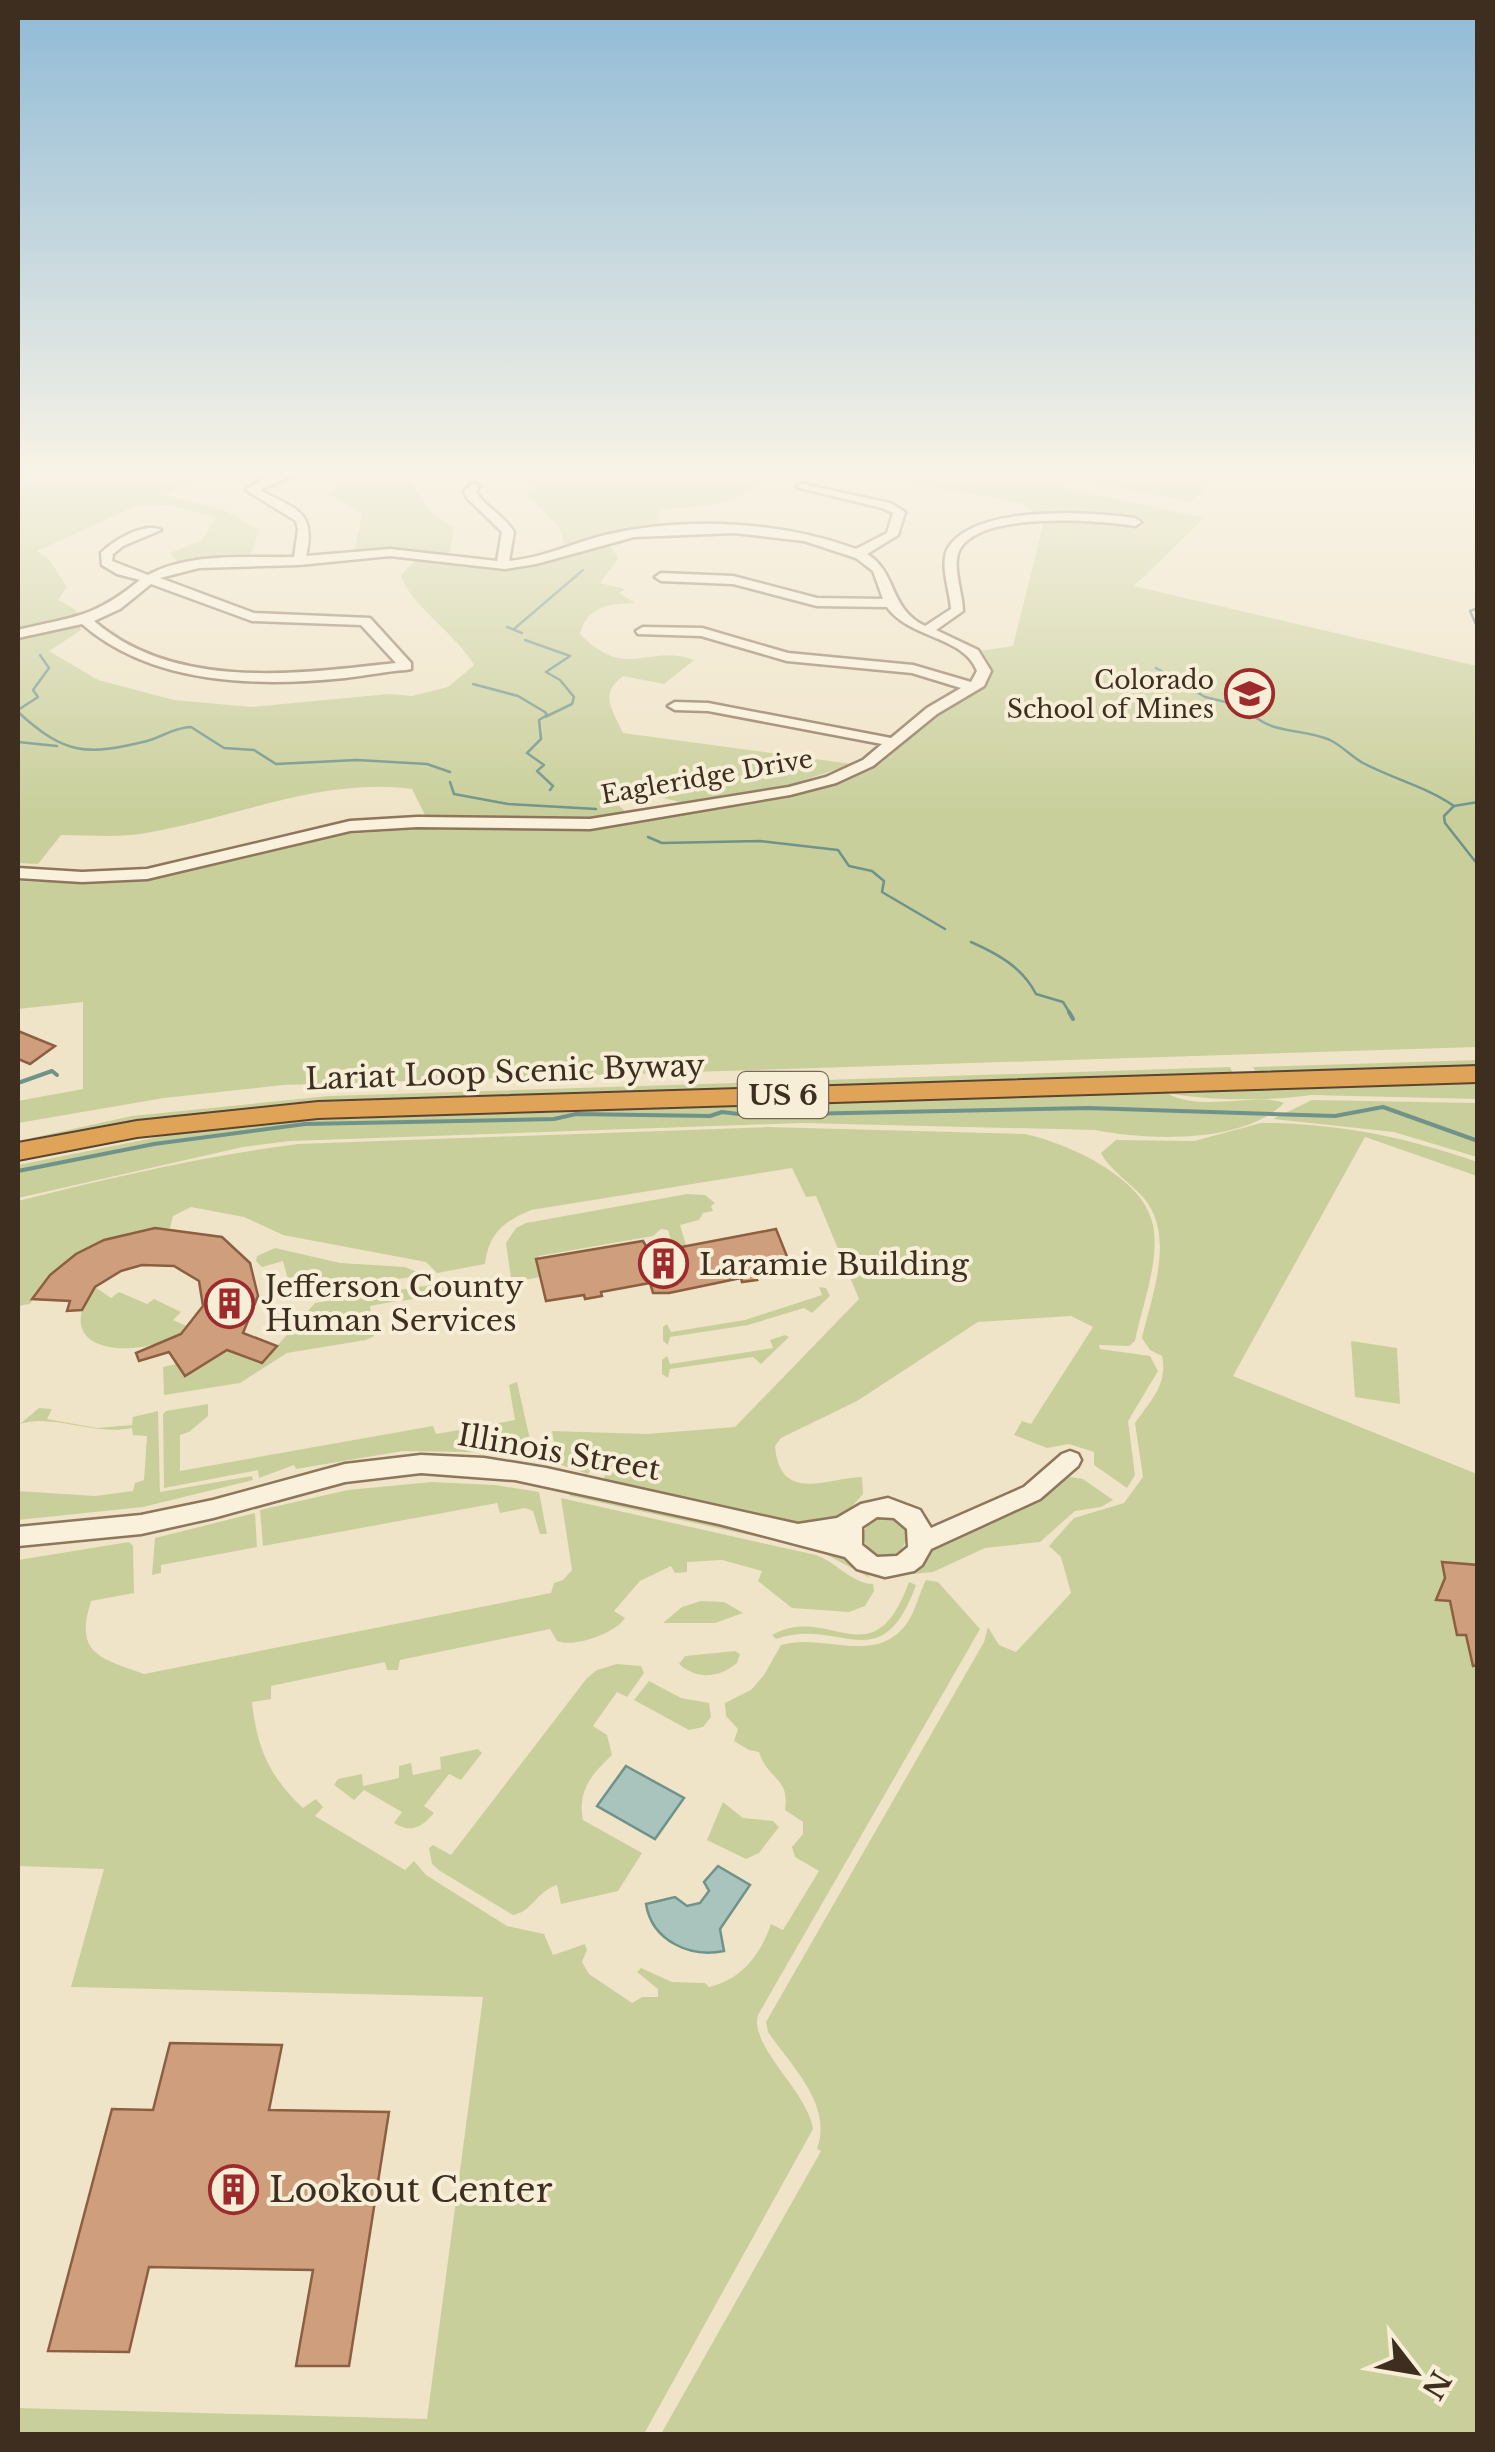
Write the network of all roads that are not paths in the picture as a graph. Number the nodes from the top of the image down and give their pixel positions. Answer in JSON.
{"nodes":[{"id":1,"x":141,"y":585,"type":"edge"},
{"id":2,"x":166,"y":585,"type":"edge"},
{"id":3,"x":754,"y":585,"type":"edge"},
{"id":4,"x":885,"y":585,"type":"edge"},
{"id":5,"x":954,"y":585,"type":"edge"},
{"id":6,"x":888,"y":603,"type":"junction"},
{"id":7,"x":82,"y":621,"type":"junction"},
{"id":8,"x":642,"y":631,"type":"dead end"},
{"id":9,"x":926,"y":631,"type":"junction"},
{"id":10,"x":18,"y":634,"type":"edge"},
{"id":11,"x":973,"y":687,"type":"junction"},
{"id":12,"x":675,"y":706,"type":"dead end"},
{"id":13,"x":895,"y":743,"type":"junction"},
{"id":14,"x":18,"y":873,"type":"edge"},
{"id":15,"x":1478,"y":1056,"type":"edge"},
{"id":16,"x":1244,"y":1072,"type":"junction"},
{"id":17,"x":1478,"y":1074,"type":"edge"},
{"id":18,"x":18,"y":1133,"type":"edge"},
{"id":19,"x":18,"y":1152,"type":"edge"},
{"id":20,"x":1070,"y":1460,"type":"dead end"},
{"id":21,"x":851,"y":1522,"type":"junction"},
{"id":22,"x":918,"y":1530,"type":"junction"},
{"id":23,"x":794,"y":1531,"type":"junction"},
{"id":24,"x":18,"y":1537,"type":"edge"},
{"id":25,"x":852,"y":1550,"type":"junction"}],
"edges":[{"from":1,"to":7,"type":"street"},
{"from":2,"to":7,"type":"street"},
{"from":3,"to":6,"type":"street"},
{"from":4,"to":6,"type":"street"},
{"from":5,"to":9,"type":"street"},
{"from":6,"to":9,"type":"street"},
{"from":7,"to":10,"type":"street"},
{"from":8,"to":11,"type":"street"},
{"from":9,"to":11,"type":"street"},
{"from":11,"to":13,"type":"street","name":"Eagleridge Drive"},
{"from":12,"to":13,"type":"street"},
{"from":13,"to":14,"type":"street","name":"Eagleridge Drive"},
{"from":15,"to":16,"type":"highway","name":"Lariat Loop Scenic Byway","number":"US 6"},
{"from":16,"to":17,"type":"highway","name":"Lariat Loop Scenic Byway","number":"US 6"},
{"from":16,"to":18,"type":"highway","name":"Lariat Loop Scenic Byway","number":"US 6"},
{"from":16,"to":19,"type":"highway","name":"Lariat Loop Scenic Byway","number":"US 6"},
{"from":20,"to":22,"type":"street"},
{"from":21,"to":22,"type":"street"},
{"from":21,"to":23,"type":"street"},
{"from":21,"to":25,"type":"street"},
{"from":22,"to":25,"type":"street"},
{"from":23,"to":24,"type":"street","name":"Illinois Street"},
{"from":23,"to":25,"type":"street","name":"Illinois Street"}]}
